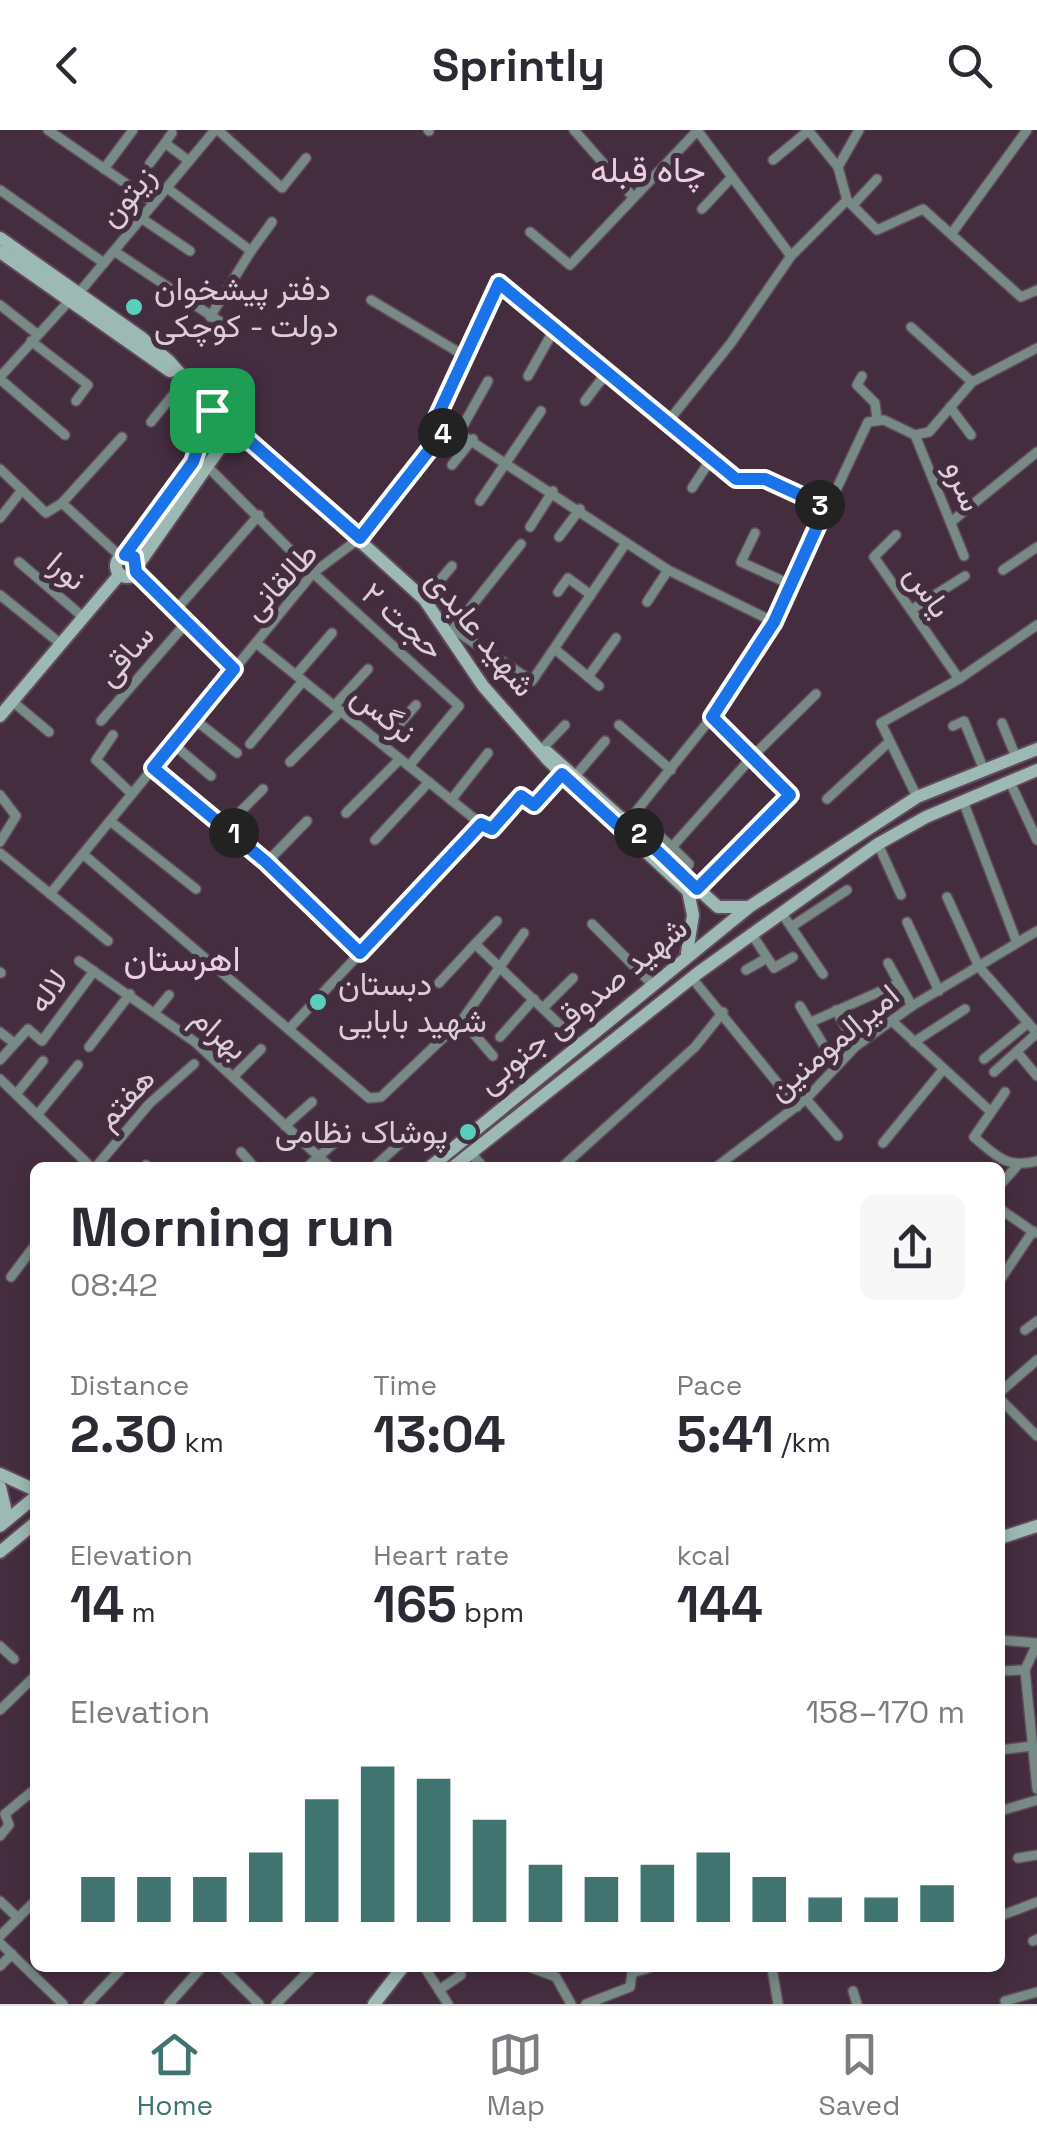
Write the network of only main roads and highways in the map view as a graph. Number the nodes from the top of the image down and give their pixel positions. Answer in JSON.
{"nodes":[{"id":1,"x":0,"y":238,"type":"edge"},
{"id":2,"x":0,"y":252,"type":"edge"},
{"id":3,"x":74,"y":297,"type":"junction"},
{"id":4,"x":212,"y":410,"type":"junction"},
{"id":5,"x":207,"y":426,"type":"junction"},
{"id":6,"x":232,"y":435,"type":"junction"},
{"id":7,"x":199,"y":448,"type":"junction"},
{"id":8,"x":213,"y":462,"type":"junction"},
{"id":9,"x":123,"y":556,"type":"junction"},
{"id":10,"x":137,"y":569,"type":"junction"},
{"id":11,"x":120,"y":574,"type":"junction"},
{"id":12,"x":0,"y":716,"type":"edge"},
{"id":13,"x":1037,"y":749,"type":"edge"},
{"id":14,"x":1037,"y":770,"type":"edge"},
{"id":15,"x":624,"y":825,"type":"junction"},
{"id":16,"x":749,"y":907,"type":"junction"},
{"id":17,"x":687,"y":953,"type":"junction"},
{"id":18,"x":436,"y":1162,"type":"edge"},
{"id":19,"x":459,"y":1162,"type":"edge"},
{"id":20,"x":0,"y":1474,"type":"edge"},
{"id":21,"x":0,"y":1486,"type":"edge"},
{"id":22,"x":30,"y":1490,"type":"edge"},
{"id":23,"x":30,"y":1497,"type":"edge"},
{"id":24,"x":0,"y":1524,"type":"edge"},
{"id":25,"x":1037,"y":1526,"type":"edge"},
{"id":26,"x":30,"y":1527,"type":"edge"},
{"id":27,"x":1005,"y":1536,"type":"edge"},
{"id":28,"x":0,"y":1552,"type":"edge"},
{"id":29,"x":399,"y":1972,"type":"edge"},
{"id":30,"x":378,"y":2002,"type":"edge"}],
"edges":[{"from":1,"to":3,"type":"main road"},
{"from":2,"to":3,"type":"main road"},
{"from":3,"to":4,"type":"main road"},
{"from":4,"to":5,"type":"main road"},
{"from":4,"to":6,"type":"main road"},
{"from":5,"to":6,"type":"main road"},
{"from":5,"to":7,"type":"main road"},
{"from":6,"to":8,"type":"main road"},
{"from":6,"to":15,"type":"main road","name":"شهید عابدی"},
{"from":7,"to":8,"type":"main road"},
{"from":7,"to":9,"type":"main road"},
{"from":8,"to":10,"type":"main road"},
{"from":9,"to":10,"type":"main road"},
{"from":9,"to":11,"type":"main road"},
{"from":10,"to":11,"type":"main road"},
{"from":11,"to":12,"type":"main road"},
{"from":13,"to":16,"type":"main road","name":"شهید صدوقی جنوبی"},
{"from":14,"to":19,"type":"main road","name":"شهید صدوقی جنوبی"},
{"from":15,"to":16,"type":"main road","name":"شهید عابدی"},
{"from":15,"to":17,"type":"main road","name":"شهید عابدی"},
{"from":16,"to":17,"type":"main road","name":"شهید صدوقی جنوبی"},
{"from":17,"to":18,"type":"main road","name":"شهید صدوقی جنوبی"},
{"from":20,"to":22,"type":"main road"},
{"from":21,"to":24,"type":"main road"},
{"from":23,"to":24,"type":"main road"},
{"from":25,"to":27,"type":"main road"},
{"from":26,"to":28,"type":"main road"},
{"from":29,"to":30,"type":"main road"}]}
